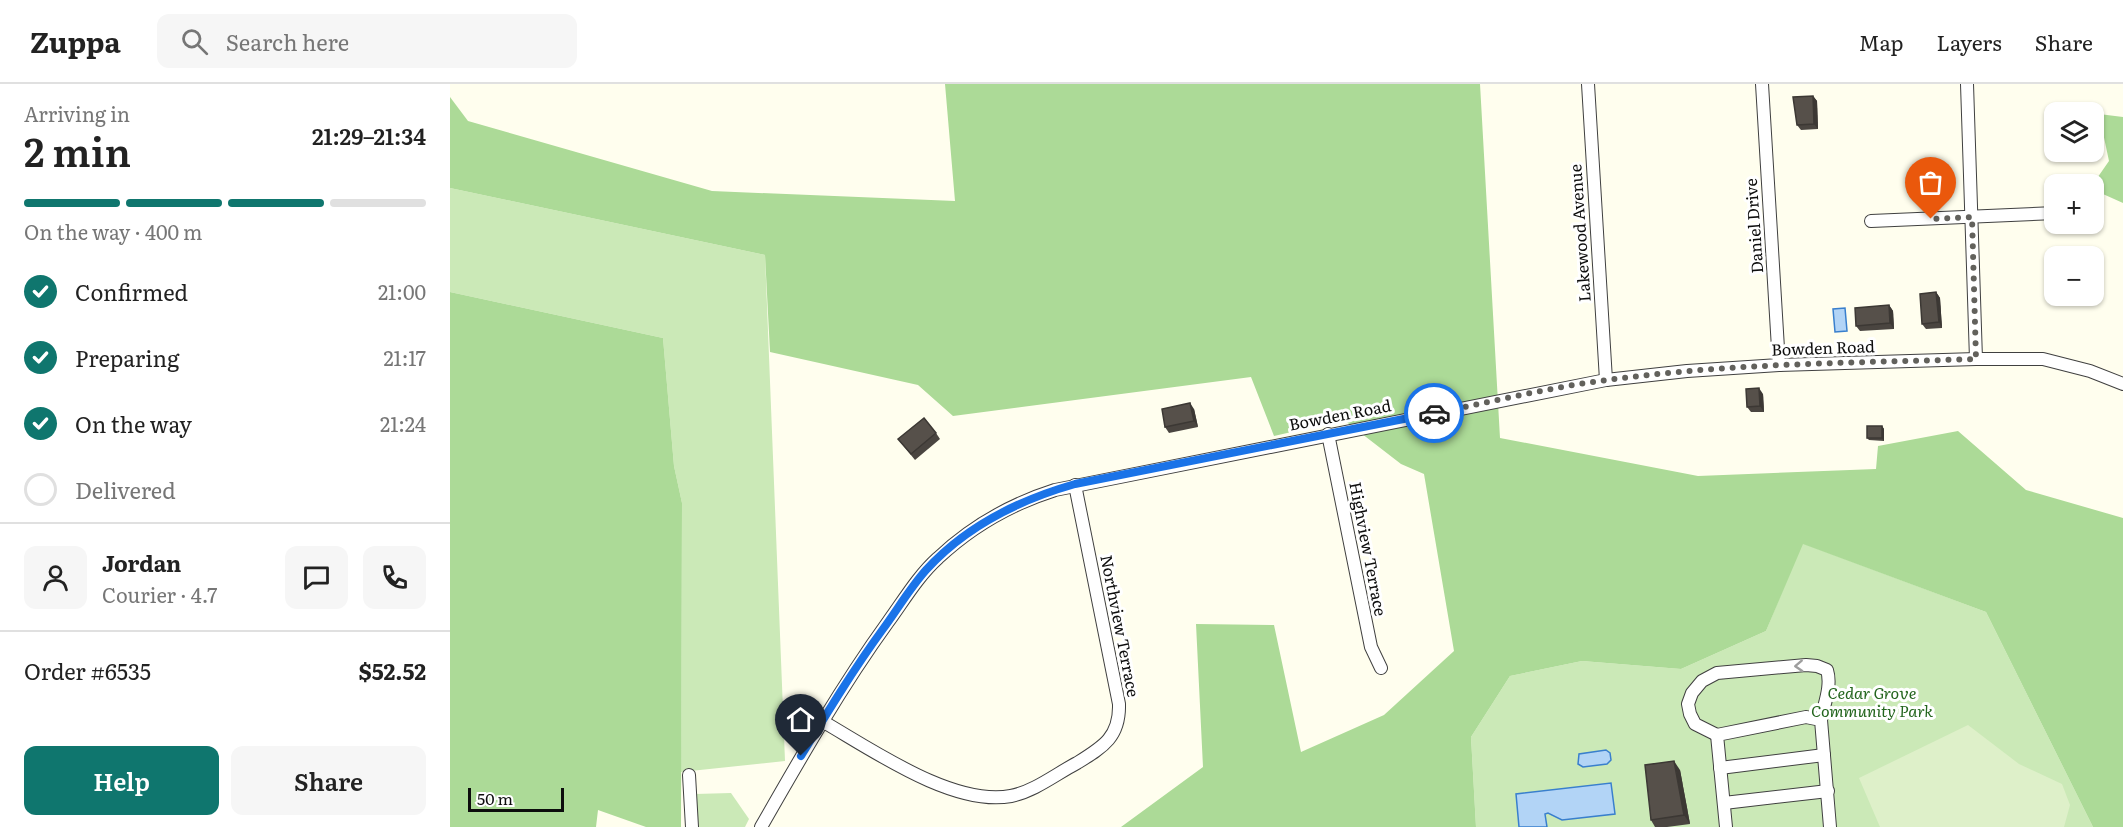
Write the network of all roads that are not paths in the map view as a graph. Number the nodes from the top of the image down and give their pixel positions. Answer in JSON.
{"nodes":[{"id":1,"x":1588,"y":84,"type":"edge"},
{"id":2,"x":1762,"y":84,"type":"edge"},
{"id":3,"x":1967,"y":84,"type":"edge"},
{"id":4,"x":2044,"y":214,"type":"edge"},
{"id":5,"x":1972,"y":217,"type":"junction"},
{"id":6,"x":1871,"y":221,"type":"dead end"},
{"id":7,"x":1976,"y":359,"type":"junction"},
{"id":8,"x":1779,"y":365,"type":"junction"},
{"id":9,"x":1606,"y":380,"type":"junction"},
{"id":10,"x":2123,"y":384,"type":"edge"},
{"id":11,"x":1328,"y":434,"type":"junction"},
{"id":12,"x":1075,"y":484,"type":"junction"},
{"id":13,"x":1381,"y":668,"type":"dead end"},
{"id":14,"x":1821,"y":720,"type":"junction"},
{"id":15,"x":822,"y":721,"type":"junction"},
{"id":16,"x":1717,"y":735,"type":"junction"},
{"id":17,"x":1824,"y":755,"type":"junction"},
{"id":18,"x":1720,"y":768,"type":"junction"},
{"id":19,"x":689,"y":775,"type":"dead end"},
{"id":20,"x":1828,"y":791,"type":"junction"},
{"id":21,"x":1724,"y":803,"type":"junction"},
{"id":22,"x":692,"y":827,"type":"edge"},
{"id":23,"x":760,"y":827,"type":"edge"},
{"id":24,"x":1726,"y":827,"type":"edge"},
{"id":25,"x":1830,"y":827,"type":"edge"}],
"edges":[{"from":1,"to":9,"type":"street","name":"Lakewood Avenue"},
{"from":2,"to":8,"type":"street","name":"Daniel Drive"},
{"from":3,"to":5,"type":"street"},
{"from":4,"to":5,"type":"street"},
{"from":5,"to":6,"type":"street"},
{"from":5,"to":7,"type":"street"},
{"from":7,"to":8,"type":"street","name":"Bowden Road"},
{"from":7,"to":10,"type":"street","name":"Bowden Road"},
{"from":8,"to":9,"type":"street","name":"Bowden Road"},
{"from":9,"to":11,"type":"street","name":"Bowden Road"},
{"from":11,"to":12,"type":"street","name":"Bowden Road"},
{"from":11,"to":13,"type":"street","name":"Highview Terrace"},
{"from":12,"to":15,"type":"street","name":"Bowden Road"},
{"from":12,"to":15,"type":"street","name":"Northview Terrace"},
{"from":14,"to":16,"type":"street"},
{"from":14,"to":16,"type":"street","one_way":true},
{"from":14,"to":17,"type":"street"},
{"from":15,"to":23,"type":"street","name":"Bowden Road"},
{"from":16,"to":18,"type":"street"},
{"from":17,"to":18,"type":"street"},
{"from":17,"to":20,"type":"street"},
{"from":18,"to":21,"type":"street"},
{"from":19,"to":22,"type":"street"},
{"from":20,"to":21,"type":"street"},
{"from":20,"to":25,"type":"street"},
{"from":21,"to":24,"type":"street"}]}
